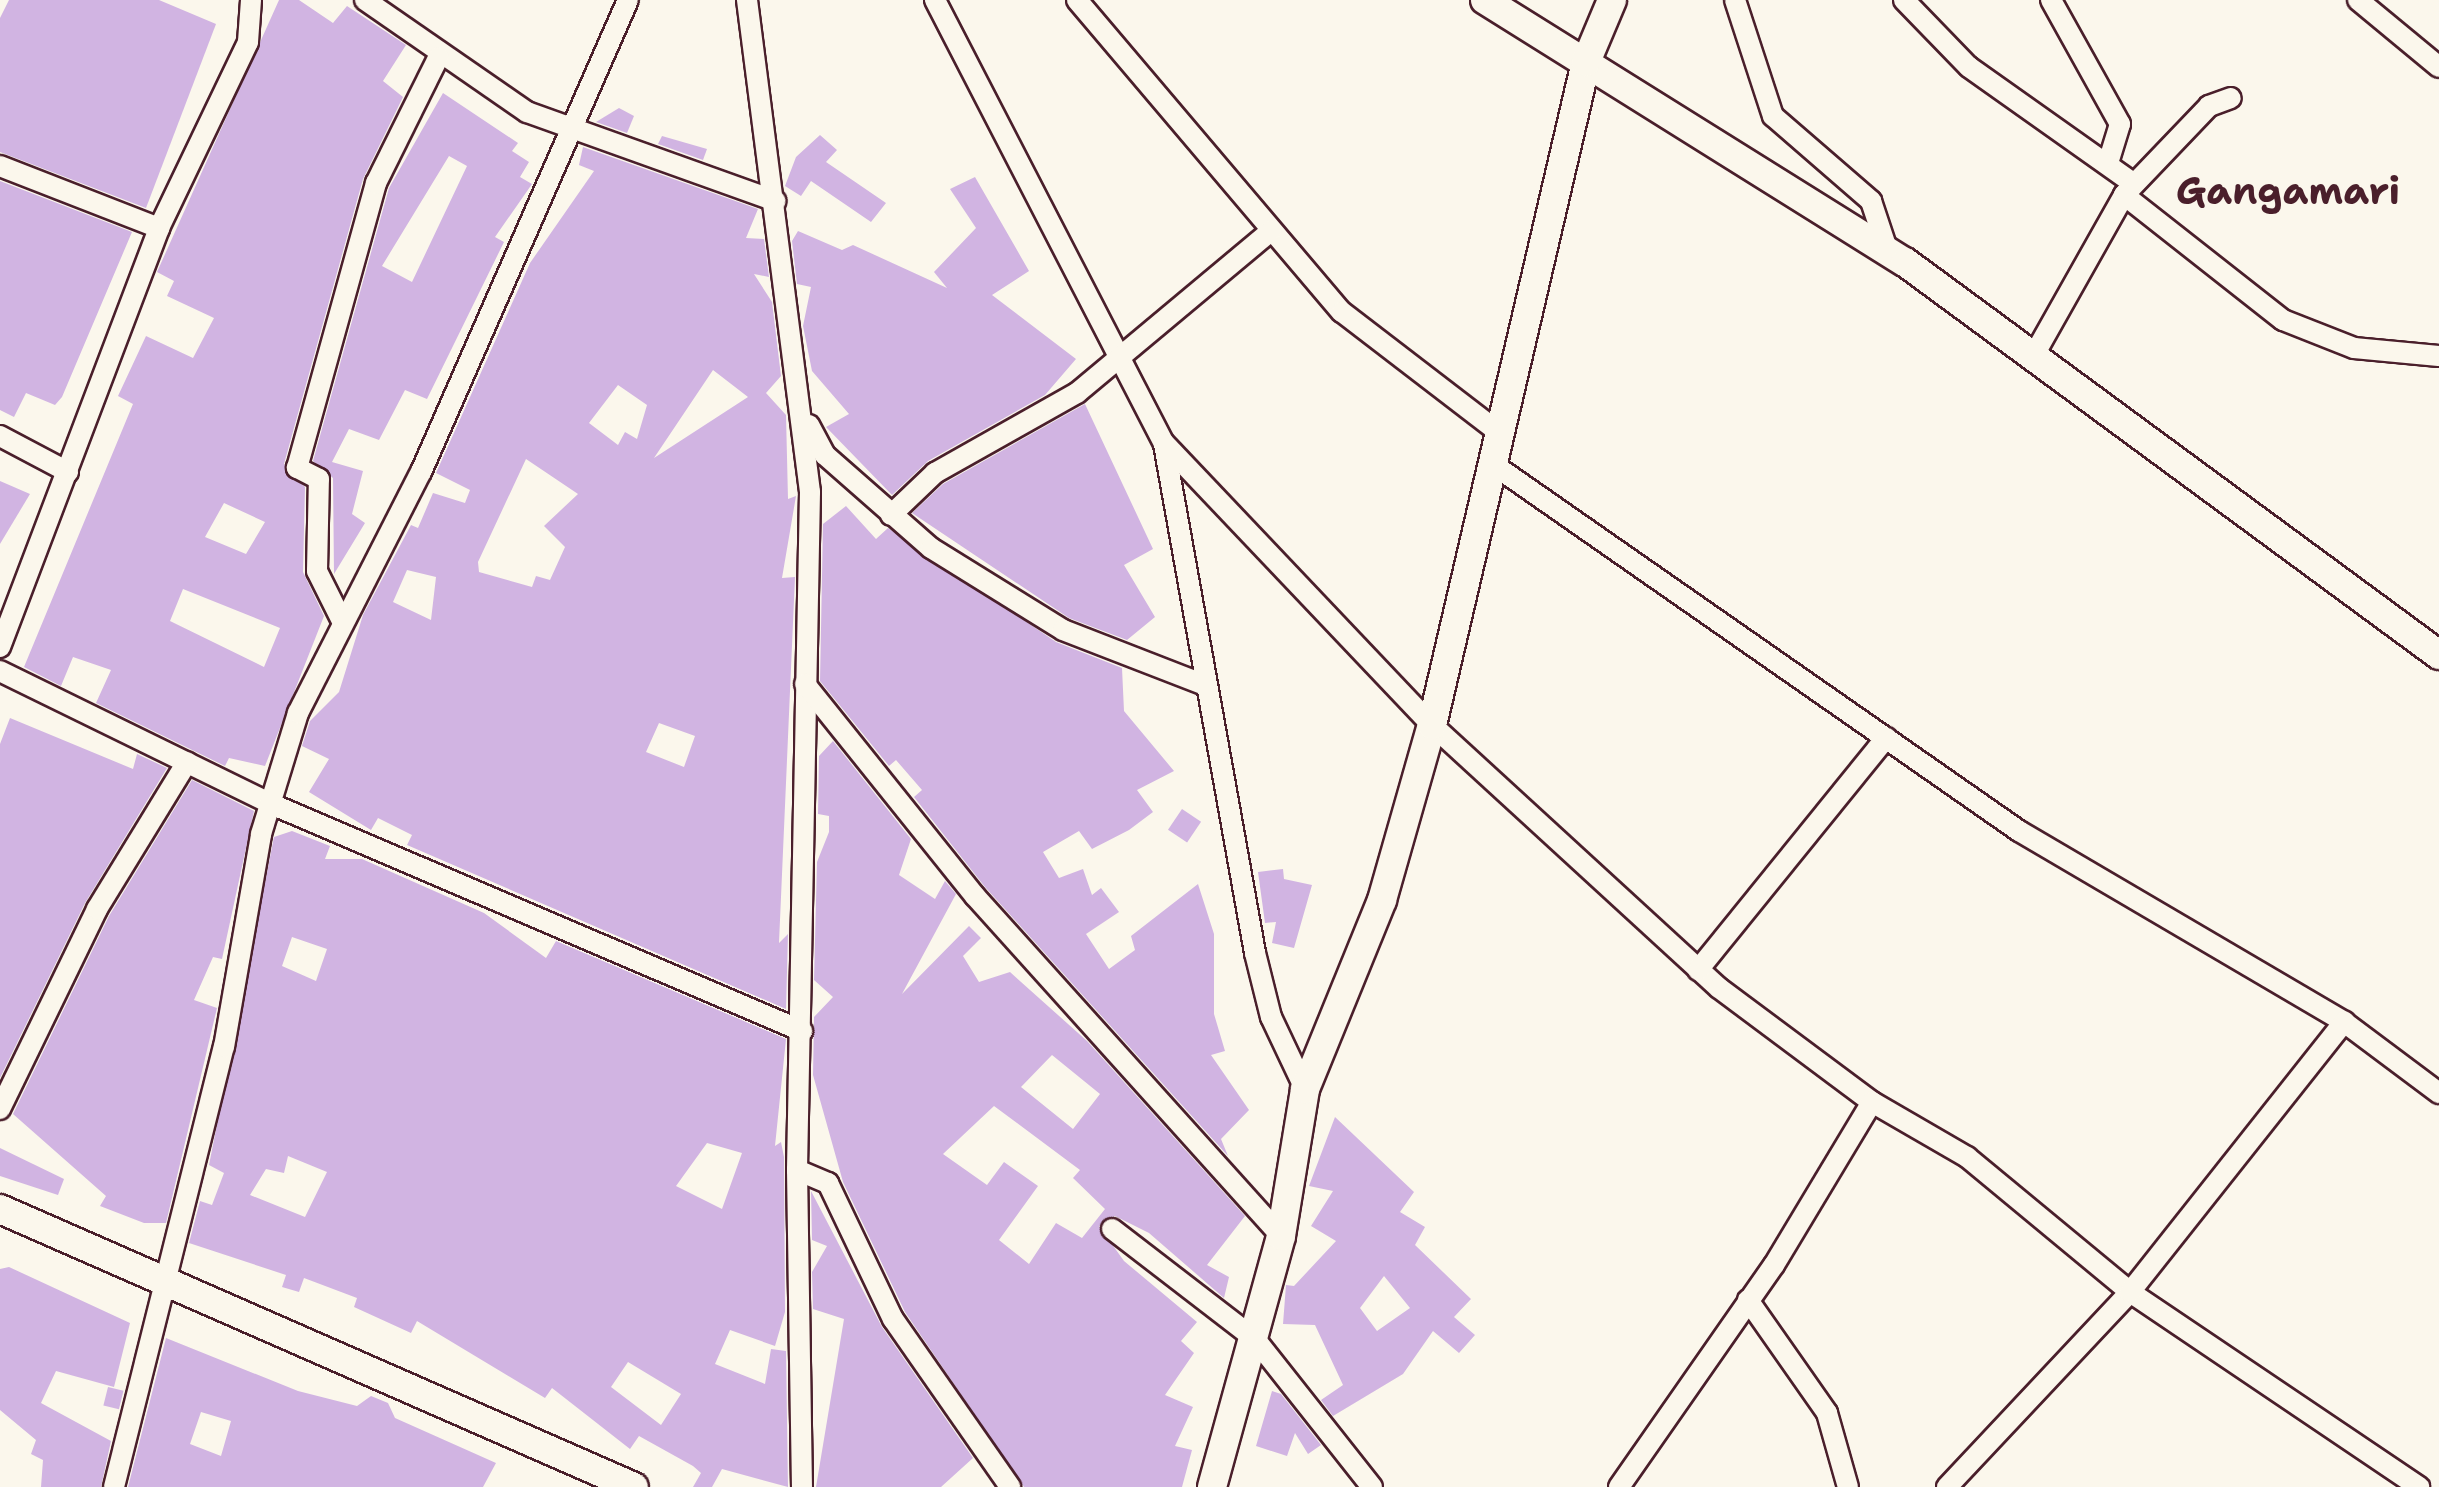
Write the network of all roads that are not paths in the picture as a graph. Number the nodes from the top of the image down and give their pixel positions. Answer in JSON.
{"nodes":[{"id":1,"x":251,"y":0,"type":"edge"},
{"id":2,"x":365,"y":0,"type":"edge"},
{"id":3,"x":628,"y":0,"type":"edge"},
{"id":4,"x":746,"y":0,"type":"edge"},
{"id":5,"x":935,"y":0,"type":"edge"},
{"id":6,"x":1077,"y":0,"type":"edge"},
{"id":7,"x":1484,"y":0,"type":"edge"},
{"id":8,"x":1612,"y":0,"type":"edge"},
{"id":9,"x":1735,"y":0,"type":"edge"},
{"id":10,"x":1904,"y":0,"type":"edge"},
{"id":11,"x":2050,"y":0,"type":"edge"},
{"id":12,"x":2358,"y":0,"type":"edge"},
{"id":13,"x":438,"y":58,"type":"junction"},
{"id":14,"x":1586,"y":62,"type":"junction"},
{"id":15,"x":2439,"y":67,"type":"edge"},
{"id":16,"x":2231,"y":98,"type":"dead end"},
{"id":17,"x":571,"y":133,"type":"junction"},
{"id":18,"x":2108,"y":163,"type":"junction"},
{"id":19,"x":0,"y":166,"type":"edge"},
{"id":20,"x":2129,"y":189,"type":"junction"},
{"id":21,"x":776,"y":201,"type":"junction"},
{"id":22,"x":159,"y":228,"type":"junction"},
{"id":23,"x":1271,"y":231,"type":"junction"},
{"id":24,"x":1888,"y":252,"type":"junction"},
{"id":25,"x":2034,"y":355,"type":"junction"},
{"id":26,"x":2439,"y":356,"type":"edge"},
{"id":27,"x":1118,"y":362,"type":"junction"},
{"id":28,"x":804,"y":414,"type":"junction"},
{"id":29,"x":1501,"y":434,"type":"junction"},
{"id":30,"x":0,"y":436,"type":"edge"},
{"id":31,"x":1164,"y":443,"type":"junction"},
{"id":32,"x":1494,"y":465,"type":"junction"},
{"id":33,"x":68,"y":472,"type":"junction"},
{"id":34,"x":891,"y":515,"type":"junction"},
{"id":35,"x":343,"y":623,"type":"junction"},
{"id":36,"x":0,"y":646,"type":"edge"},
{"id":37,"x":2439,"y":655,"type":"edge"},
{"id":38,"x":0,"y":671,"type":"edge"},
{"id":39,"x":805,"y":684,"type":"junction"},
{"id":40,"x":1202,"y":684,"type":"junction"},
{"id":41,"x":1432,"y":725,"type":"junction"},
{"id":42,"x":1886,"y":738,"type":"junction"},
{"id":43,"x":187,"y":762,"type":"junction"},
{"id":44,"x":269,"y":803,"type":"junction"},
{"id":45,"x":1698,"y":970,"type":"junction"},
{"id":46,"x":2344,"y":1022,"type":"junction"},
{"id":47,"x":802,"y":1031,"type":"junction"},
{"id":48,"x":1305,"y":1089,"type":"junction"},
{"id":49,"x":2439,"y":1094,"type":"edge"},
{"id":50,"x":1872,"y":1102,"type":"junction"},
{"id":51,"x":0,"y":1109,"type":"edge"},
{"id":52,"x":797,"y":1170,"type":"junction"},
{"id":53,"x":0,"y":1209,"type":"edge"},
{"id":54,"x":1112,"y":1229,"type":"dead end"},
{"id":55,"x":1280,"y":1236,"type":"junction"},
{"id":56,"x":162,"y":1274,"type":"junction"},
{"id":57,"x":2130,"y":1292,"type":"junction"},
{"id":58,"x":1748,"y":1300,"type":"junction"},
{"id":59,"x":1255,"y":1339,"type":"junction"},
{"id":60,"x":114,"y":1487,"type":"edge"},
{"id":61,"x":634,"y":1487,"type":"edge"},
{"id":62,"x":802,"y":1487,"type":"edge"},
{"id":63,"x":1010,"y":1487,"type":"edge"},
{"id":64,"x":1212,"y":1487,"type":"edge"},
{"id":65,"x":1372,"y":1487,"type":"edge"},
{"id":66,"x":1619,"y":1487,"type":"edge"},
{"id":67,"x":1848,"y":1487,"type":"edge"},
{"id":68,"x":1947,"y":1487,"type":"edge"},
{"id":69,"x":2419,"y":1487,"type":"edge"}],
"edges":[{"from":1,"to":22,"type":"street"},
{"from":2,"to":13,"type":"street"},
{"from":3,"to":17,"type":"street"},
{"from":4,"to":21,"type":"street"},
{"from":5,"to":27,"type":"street"},
{"from":6,"to":23,"type":"street"},
{"from":7,"to":14,"type":"street"},
{"from":8,"to":14,"type":"street"},
{"from":9,"to":24,"type":"street"},
{"from":10,"to":18,"type":"street"},
{"from":11,"to":18,"type":"street"},
{"from":12,"to":15,"type":"street"},
{"from":13,"to":17,"type":"street"},
{"from":13,"to":35,"type":"street"},
{"from":14,"to":24,"type":"street"},
{"from":14,"to":29,"type":"street"},
{"from":16,"to":20,"type":"street"},
{"from":17,"to":21,"type":"street"},
{"from":17,"to":35,"type":"street"},
{"from":18,"to":20,"type":"street"},
{"from":19,"to":22,"type":"street"},
{"from":20,"to":25,"type":"street"},
{"from":20,"to":26,"type":"street"},
{"from":21,"to":28,"type":"street"},
{"from":22,"to":33,"type":"street"},
{"from":23,"to":27,"type":"street"},
{"from":23,"to":29,"type":"street"},
{"from":24,"to":25,"type":"street"},
{"from":25,"to":37,"type":"street"},
{"from":27,"to":31,"type":"street"},
{"from":27,"to":34,"type":"street"},
{"from":28,"to":34,"type":"street"},
{"from":28,"to":39,"type":"street"},
{"from":29,"to":32,"type":"street"},
{"from":30,"to":33,"type":"street"},
{"from":31,"to":40,"type":"street"},
{"from":31,"to":41,"type":"street"},
{"from":32,"to":41,"type":"street"},
{"from":32,"to":42,"type":"street"},
{"from":33,"to":36,"type":"street"},
{"from":34,"to":40,"type":"street"},
{"from":35,"to":44,"type":"street"},
{"from":38,"to":43,"type":"street"},
{"from":39,"to":47,"type":"street"},
{"from":39,"to":55,"type":"street"},
{"from":40,"to":48,"type":"street"},
{"from":41,"to":45,"type":"street"},
{"from":41,"to":48,"type":"street"},
{"from":42,"to":45,"type":"street"},
{"from":42,"to":46,"type":"street"},
{"from":43,"to":44,"type":"street"},
{"from":43,"to":51,"type":"street"},
{"from":44,"to":47,"type":"street"},
{"from":44,"to":56,"type":"street"},
{"from":45,"to":50,"type":"street"},
{"from":46,"to":49,"type":"street"},
{"from":46,"to":57,"type":"street"},
{"from":47,"to":52,"type":"street"},
{"from":48,"to":55,"type":"street"},
{"from":50,"to":57,"type":"street"},
{"from":50,"to":58,"type":"street"},
{"from":52,"to":62,"type":"street"},
{"from":52,"to":63,"type":"street"},
{"from":53,"to":56,"type":"street"},
{"from":54,"to":59,"type":"street"},
{"from":55,"to":59,"type":"street"},
{"from":56,"to":60,"type":"street"},
{"from":56,"to":61,"type":"street"},
{"from":57,"to":68,"type":"street"},
{"from":57,"to":69,"type":"street"},
{"from":58,"to":66,"type":"street"},
{"from":58,"to":67,"type":"street"},
{"from":59,"to":64,"type":"street"},
{"from":59,"to":65,"type":"street"}]}
